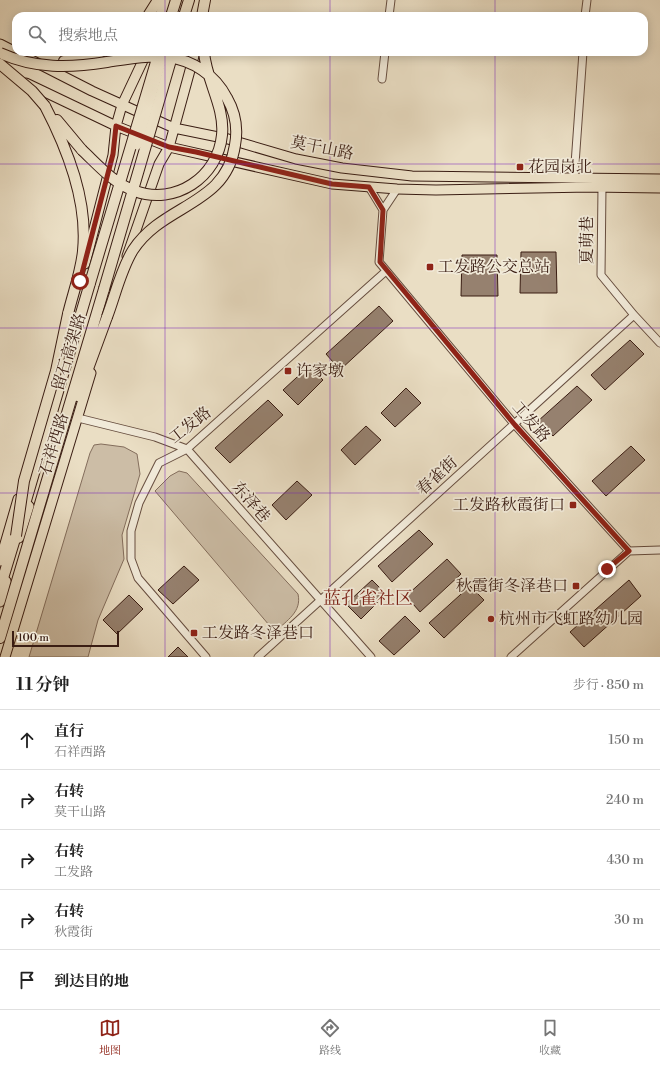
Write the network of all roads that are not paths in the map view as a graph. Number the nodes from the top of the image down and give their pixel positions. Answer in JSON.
{"nodes":[{"id":1,"x":158,"y":0,"type":"edge"},
{"id":2,"x":165,"y":0,"type":"edge"},
{"id":3,"x":176,"y":0,"type":"edge"},
{"id":4,"x":180,"y":0,"type":"edge"},
{"id":5,"x":188,"y":0,"type":"edge"},
{"id":6,"x":205,"y":0,"type":"edge"},
{"id":7,"x":209,"y":0,"type":"edge"},
{"id":8,"x":391,"y":0,"type":"edge"},
{"id":9,"x":586,"y":0,"type":"edge"},
{"id":10,"x":150,"y":12,"type":"edge"},
{"id":11,"x":161,"y":12,"type":"edge"},
{"id":12,"x":172,"y":12,"type":"edge"},
{"id":13,"x":176,"y":12,"type":"edge"},
{"id":14,"x":184,"y":12,"type":"edge"},
{"id":15,"x":204,"y":12,"type":"edge"},
{"id":16,"x":204,"y":12,"type":"edge"},
{"id":17,"x":390,"y":12,"type":"edge"},
{"id":18,"x":585,"y":12,"type":"edge"},
{"id":19,"x":0,"y":46,"type":"edge"},
{"id":20,"x":12,"y":50,"type":"edge"},
{"id":21,"x":0,"y":52,"type":"edge"},
{"id":22,"x":12,"y":52,"type":"edge"},
{"id":23,"x":21,"y":56,"type":"edge"},
{"id":24,"x":28,"y":56,"type":"edge"},
{"id":25,"x":90,"y":56,"type":"edge"},
{"id":26,"x":145,"y":56,"type":"edge"},
{"id":27,"x":158,"y":56,"type":"edge"},
{"id":28,"x":163,"y":56,"type":"edge"},
{"id":29,"x":172,"y":56,"type":"edge"},
{"id":30,"x":172,"y":56,"type":"edge"},
{"id":31,"x":194,"y":56,"type":"edge"},
{"id":32,"x":205,"y":56,"type":"edge"},
{"id":33,"x":385,"y":56,"type":"edge"},
{"id":34,"x":583,"y":56,"type":"edge"},
{"id":35,"x":0,"y":64,"type":"edge"},
{"id":36,"x":0,"y":70,"type":"edge"},
{"id":37,"x":382,"y":79,"type":"dead end"},
{"id":38,"x":122,"y":105,"type":"junction"},
{"id":39,"x":45,"y":106,"type":"junction"},
{"id":40,"x":116,"y":126,"type":"junction"},
{"id":41,"x":174,"y":128,"type":"junction"},
{"id":42,"x":169,"y":147,"type":"junction"},
{"id":43,"x":574,"y":178,"type":"junction"},
{"id":44,"x":660,"y":179,"type":"edge"},
{"id":45,"x":369,"y":187,"type":"junction"},
{"id":46,"x":602,"y":187,"type":"junction"},
{"id":47,"x":660,"y":188,"type":"edge"},
{"id":48,"x":397,"y":189,"type":"junction"},
{"id":49,"x":383,"y":210,"type":"junction"},
{"id":50,"x":386,"y":271,"type":"junction"},
{"id":51,"x":99,"y":284,"type":"junction"},
{"id":52,"x":634,"y":316,"type":"junction"},
{"id":53,"x":660,"y":343,"type":"edge"},
{"id":54,"x":78,"y":418,"type":"junction"},
{"id":55,"x":515,"y":425,"type":"junction"},
{"id":56,"x":187,"y":450,"type":"junction"},
{"id":57,"x":54,"y":455,"type":"junction"},
{"id":58,"x":16,"y":536,"type":"junction"},
{"id":59,"x":660,"y":550,"type":"edge"},
{"id":60,"x":629,"y":551,"type":"junction"},
{"id":61,"x":0,"y":561,"type":"edge"},
{"id":62,"x":0,"y":588,"type":"edge"},
{"id":63,"x":319,"y":600,"type":"junction"},
{"id":64,"x":0,"y":602,"type":"edge"},
{"id":65,"x":0,"y":634,"type":"edge"},
{"id":66,"x":0,"y":638,"type":"edge"},
{"id":67,"x":5,"y":657,"type":"edge"},
{"id":68,"x":206,"y":657,"type":"edge"},
{"id":69,"x":258,"y":657,"type":"edge"},
{"id":70,"x":371,"y":657,"type":"edge"},
{"id":71,"x":511,"y":657,"type":"edge"}],
"edges":[{"from":1,"to":10,"type":"highway"},
{"from":2,"to":11,"type":"main road"},
{"from":3,"to":12,"type":"highway"},
{"from":4,"to":13,"type":"main road"},
{"from":5,"to":14,"type":"highway"},
{"from":6,"to":15,"type":"highway"},
{"from":7,"to":16,"type":"main road"},
{"from":8,"to":17,"type":"street"},
{"from":9,"to":18,"type":"street"},
{"from":19,"to":20,"type":"highway"},
{"from":19,"to":22,"type":"main road","name":"莫干山路"},
{"from":21,"to":57,"type":"highway","bridge":true},
{"from":23,"to":38,"type":"main road","name":"莫干山路"},
{"from":24,"to":25,"type":"highway"},
{"from":26,"to":38,"type":"main road","name":"石祥西路"},
{"from":27,"to":58,"type":"highway","name":"留石高架路","bridge":true},
{"from":28,"to":51,"type":"main road","bridge":true},
{"from":29,"to":51,"type":"main road","bridge":true},
{"from":30,"to":57,"type":"highway","name":"留石高架路","bridge":true},
{"from":31,"to":41,"type":"main road","name":"石祥西路"},
{"from":32,"to":39,"type":"highway","bridge":true},
{"from":33,"to":37,"type":"street"},
{"from":34,"to":43,"type":"street"},
{"from":35,"to":39,"type":"highway","bridge":true},
{"from":36,"to":40,"type":"main road","name":"莫干山路"},
{"from":38,"to":40,"type":"main road","name":"石祥西路"},
{"from":38,"to":41,"type":"main road","name":"莫干山路"},
{"from":39,"to":58,"type":"highway","bridge":true},
{"from":40,"to":42,"type":"main road","name":"莫干山路"},
{"from":40,"to":61,"type":"main road","name":"石祥西路"},
{"from":41,"to":42,"type":"main road","name":"石祥西路"},
{"from":41,"to":43,"type":"main road","name":"莫干山路"},
{"from":42,"to":45,"type":"main road","name":"莫干山路"},
{"from":42,"to":54,"type":"main road","name":"石祥西路"},
{"from":43,"to":44,"type":"main road","name":"莫干山路"},
{"from":45,"to":48,"type":"main road","name":"莫干山路"},
{"from":45,"to":49,"type":"street"},
{"from":46,"to":47,"type":"main road","name":"莫干山路"},
{"from":46,"to":48,"type":"main road","name":"莫干山路"},
{"from":46,"to":52,"type":"street","name":"夏萌巷"},
{"from":48,"to":49,"type":"street"},
{"from":49,"to":50,"type":"street","name":"工发路"},
{"from":50,"to":55,"type":"street","name":"工发路"},
{"from":50,"to":56,"type":"street","name":"工发路"},
{"from":51,"to":64,"type":"main road"},
{"from":51,"to":65,"type":"main road"},
{"from":52,"to":53,"type":"street","name":"夏萌巷"},
{"from":52,"to":55,"type":"street","name":"春雀街"},
{"from":54,"to":56,"type":"street","name":"东泽巷"},
{"from":54,"to":67,"type":"main road","name":"石祥西路"},
{"from":55,"to":60,"type":"street","name":"工发路"},
{"from":55,"to":63,"type":"street","name":"春雀街"},
{"from":56,"to":63,"type":"street","name":"东泽巷"},
{"from":56,"to":68,"type":"street","name":"工发路"},
{"from":57,"to":66,"type":"highway","name":"留石高架路"},
{"from":58,"to":62,"type":"highway","name":"留石高架路"},
{"from":59,"to":60,"type":"street"},
{"from":60,"to":71,"type":"street"},
{"from":63,"to":69,"type":"street","name":"春雀街"},
{"from":63,"to":70,"type":"street","name":"东泽巷"}]}
